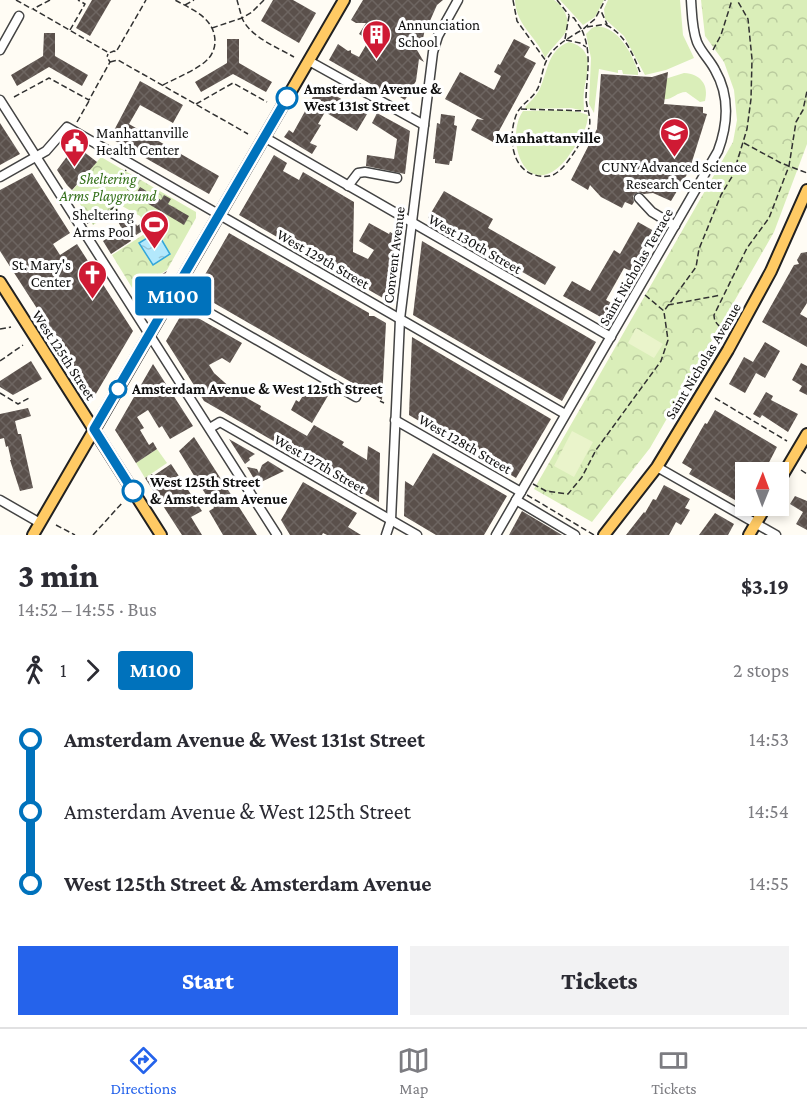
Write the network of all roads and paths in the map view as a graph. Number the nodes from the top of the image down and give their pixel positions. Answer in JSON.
{"nodes":[{"id":1,"x":16,"y":0,"type":"edge"},
{"id":2,"x":50,"y":0,"type":"edge"},
{"id":3,"x":78,"y":0,"type":"edge"},
{"id":4,"x":146,"y":0,"type":"edge"},
{"id":5,"x":176,"y":0,"type":"edge"},
{"id":6,"x":194,"y":0,"type":"edge"},
{"id":7,"x":237,"y":0,"type":"edge"},
{"id":8,"x":264,"y":0,"type":"edge"},
{"id":9,"x":344,"y":0,"type":"edge"},
{"id":10,"x":458,"y":0,"type":"edge"},
{"id":11,"x":513,"y":0,"type":"edge"},
{"id":12,"x":557,"y":0,"type":"edge"},
{"id":13,"x":605,"y":0,"type":"edge"},
{"id":14,"x":691,"y":0,"type":"edge"},
{"id":15,"x":732,"y":0,"type":"edge"},
{"id":16,"x":737,"y":0,"type":"edge"},
{"id":17,"x":185,"y":5,"type":"junction"},
{"id":18,"x":33,"y":9,"type":"junction"},
{"id":19,"x":601,"y":10,"type":"junction"},
{"id":20,"x":569,"y":15,"type":"junction"},
{"id":21,"x":19,"y":16,"type":"dead end"},
{"id":22,"x":242,"y":18,"type":"junction"},
{"id":23,"x":606,"y":25,"type":"junction"},
{"id":24,"x":586,"y":26,"type":"junction"},
{"id":25,"x":212,"y":28,"type":"junction"},
{"id":26,"x":582,"y":30,"type":"junction"},
{"id":27,"x":70,"y":31,"type":"junction"},
{"id":28,"x":565,"y":39,"type":"junction"},
{"id":29,"x":588,"y":47,"type":"junction"},
{"id":30,"x":0,"y":50,"type":"edge"},
{"id":31,"x":109,"y":53,"type":"junction"},
{"id":32,"x":118,"y":56,"type":"junction"},
{"id":33,"x":294,"y":57,"type":"dead end"},
{"id":34,"x":708,"y":59,"type":"junction"},
{"id":35,"x":309,"y":61,"type":"junction"},
{"id":36,"x":546,"y":61,"type":"junction"},
{"id":37,"x":110,"y":62,"type":"junction"},
{"id":38,"x":640,"y":72,"type":"dead end"},
{"id":39,"x":163,"y":86,"type":"junction"},
{"id":40,"x":807,"y":91,"type":"edge"},
{"id":41,"x":14,"y":97,"type":"dead end"},
{"id":42,"x":0,"y":100,"type":"edge"},
{"id":43,"x":89,"y":100,"type":"junction"},
{"id":44,"x":267,"y":102,"type":"dead end"},
{"id":45,"x":195,"y":105,"type":"junction"},
{"id":46,"x":520,"y":108,"type":"junction"},
{"id":47,"x":588,"y":111,"type":"junction"},
{"id":48,"x":77,"y":122,"type":"dead end"},
{"id":49,"x":423,"y":125,"type":"junction"},
{"id":50,"x":248,"y":134,"type":"dead end"},
{"id":51,"x":264,"y":138,"type":"junction"},
{"id":52,"x":743,"y":143,"type":"junction"},
{"id":53,"x":37,"y":157,"type":"junction"},
{"id":54,"x":789,"y":166,"type":"junction"},
{"id":55,"x":126,"y":169,"type":"dead end"},
{"id":56,"x":807,"y":173,"type":"edge"},
{"id":57,"x":0,"y":177,"type":"edge"},
{"id":58,"x":396,"y":178,"type":"dead end"},
{"id":59,"x":348,"y":186,"type":"junction"},
{"id":60,"x":807,"y":190,"type":"edge"},
{"id":61,"x":639,"y":198,"type":"dead end"},
{"id":62,"x":219,"y":215,"type":"junction"},
{"id":63,"x":412,"y":223,"type":"junction"},
{"id":64,"x":675,"y":226,"type":"junction"},
{"id":65,"x":81,"y":227,"type":"junction"},
{"id":66,"x":0,"y":282,"type":"edge"},
{"id":67,"x":638,"y":291,"type":"junction"},
{"id":68,"x":175,"y":293,"type":"junction"},
{"id":69,"x":722,"y":295,"type":"junction"},
{"id":70,"x":668,"y":305,"type":"junction"},
{"id":71,"x":664,"y":311,"type":"junction"},
{"id":72,"x":400,"y":319,"type":"junction"},
{"id":73,"x":11,"y":327,"type":"dead end"},
{"id":74,"x":0,"y":329,"type":"edge"},
{"id":75,"x":151,"y":335,"type":"junction"},
{"id":76,"x":611,"y":337,"type":"junction"},
{"id":77,"x":735,"y":337,"type":"junction"},
{"id":78,"x":23,"y":345,"type":"dead end"},
{"id":79,"x":0,"y":361,"type":"edge"},
{"id":80,"x":0,"y":393,"type":"edge"},
{"id":81,"x":356,"y":397,"type":"dead end"},
{"id":82,"x":29,"y":398,"type":"dead end"},
{"id":83,"x":715,"y":398,"type":"dead end"},
{"id":84,"x":380,"y":401,"type":"dead end"},
{"id":85,"x":384,"y":403,"type":"dead end"},
{"id":86,"x":565,"y":414,"type":"junction"},
{"id":87,"x":395,"y":420,"type":"junction"},
{"id":88,"x":210,"y":428,"type":"junction"},
{"id":89,"x":94,"y":429,"type":"junction"},
{"id":90,"x":807,"y":434,"type":"edge"},
{"id":91,"x":787,"y":441,"type":"dead end"},
{"id":92,"x":789,"y":464,"type":"edge"},
{"id":93,"x":657,"y":467,"type":"junction"},
{"id":94,"x":801,"y":470,"type":"dead end"},
{"id":95,"x":807,"y":474,"type":"edge"},
{"id":96,"x":528,"y":481,"type":"junction"},
{"id":97,"x":519,"y":496,"type":"junction"},
{"id":98,"x":0,"y":500,"type":"edge"},
{"id":99,"x":123,"y":502,"type":"dead end"},
{"id":100,"x":760,"y":516,"type":"edge"},
{"id":101,"x":391,"y":520,"type":"junction"},
{"id":102,"x":40,"y":523,"type":"junction"},
{"id":103,"x":756,"y":523,"type":"junction"},
{"id":104,"x":56,"y":525,"type":"dead end"},
{"id":105,"x":33,"y":535,"type":"edge"},
{"id":106,"x":75,"y":535,"type":"edge"},
{"id":107,"x":93,"y":535,"type":"edge"},
{"id":108,"x":161,"y":535,"type":"edge"},
{"id":109,"x":277,"y":535,"type":"edge"},
{"id":110,"x":386,"y":535,"type":"edge"},
{"id":111,"x":417,"y":535,"type":"edge"},
{"id":112,"x":496,"y":535,"type":"edge"},
{"id":113,"x":575,"y":535,"type":"edge"},
{"id":114,"x":594,"y":535,"type":"edge"},
{"id":115,"x":604,"y":535,"type":"edge"},
{"id":116,"x":748,"y":535,"type":"edge"},
{"id":117,"x":776,"y":535,"type":"edge"}],
"edges":[{"from":1,"to":18,"type":"path"},
{"from":2,"to":18,"type":"path"},
{"from":3,"to":27,"type":"path"},
{"from":4,"to":32,"type":"path"},
{"from":5,"to":17,"type":"path"},
{"from":6,"to":17,"type":"path"},
{"from":7,"to":22,"type":"path"},
{"from":8,"to":22,"type":"path"},
{"from":9,"to":35,"type":"main road"},
{"from":10,"to":49,"type":"street","name":"Convent Avenue"},
{"from":11,"to":36,"type":"path"},
{"from":12,"to":20,"type":"path"},
{"from":13,"to":19,"type":"path"},
{"from":14,"to":34,"type":"street","name":"Saint Nicholas Terrace"},
{"from":15,"to":34,"type":"path"},
{"from":16,"to":52,"type":"path"},
{"from":17,"to":25,"type":"path"},
{"from":18,"to":27,"type":"path"},
{"from":19,"to":23,"type":"path"},
{"from":19,"to":24,"type":"path"},
{"from":20,"to":26,"type":"path"},
{"from":20,"to":28,"type":"path"},
{"from":21,"to":30,"type":"street"},
{"from":22,"to":25,"type":"path"},
{"from":22,"to":33,"type":"path"},
{"from":23,"to":24,"type":"path"},
{"from":23,"to":38,"type":"path"},
{"from":24,"to":26,"type":"path"},
{"from":25,"to":39,"type":"path"},
{"from":26,"to":28,"type":"path"},
{"from":26,"to":29,"type":"path"},
{"from":27,"to":31,"type":"path"},
{"from":28,"to":29,"type":"path"},
{"from":28,"to":36,"type":"path"},
{"from":29,"to":47,"type":"path"},
{"from":31,"to":32,"type":"path"},
{"from":31,"to":37,"type":"path"},
{"from":32,"to":37,"type":"path"},
{"from":32,"to":39,"type":"path"},
{"from":34,"to":64,"type":"street","name":"Saint Nicholas Terrace"},
{"from":35,"to":49,"type":"street"},
{"from":35,"to":51,"type":"main road"},
{"from":36,"to":46,"type":"path"},
{"from":37,"to":43,"type":"path"},
{"from":39,"to":45,"type":"path"},
{"from":40,"to":54,"type":"path"},
{"from":41,"to":43,"type":"path"},
{"from":42,"to":53,"type":"street"},
{"from":43,"to":48,"type":"path"},
{"from":44,"to":45,"type":"path"},
{"from":45,"to":50,"type":"path"},
{"from":46,"to":47,"type":"path"},
{"from":46,"to":47,"type":"path"},
{"from":49,"to":63,"type":"street","name":"Convent Avenue"},
{"from":51,"to":59,"type":"street","name":"West 130th Street"},
{"from":51,"to":62,"type":"main road"},
{"from":52,"to":54,"type":"path"},
{"from":52,"to":70,"type":"path"},
{"from":53,"to":57,"type":"street"},
{"from":53,"to":62,"type":"street","name":"West 129th Street"},
{"from":53,"to":65,"type":"street"},
{"from":54,"to":56,"type":"path"},
{"from":54,"to":69,"type":"path"},
{"from":55,"to":65,"type":"path"},
{"from":58,"to":59,"type":"street"},
{"from":59,"to":63,"type":"street","name":"West 130th Street"},
{"from":60,"to":77,"type":"main road","name":"Saint Nicholas Avenue"},
{"from":61,"to":64,"type":"street"},
{"from":62,"to":68,"type":"main road"},
{"from":62,"to":72,"type":"street","name":"West 129th Street"},
{"from":63,"to":72,"type":"street","name":"Convent Avenue"},
{"from":63,"to":76,"type":"street","name":"West 130th Street"},
{"from":64,"to":67,"type":"street","name":"Saint Nicholas Terrace"},
{"from":65,"to":75,"type":"street"},
{"from":66,"to":89,"type":"main road","name":"West 125th Street"},
{"from":67,"to":71,"type":"path"},
{"from":67,"to":76,"type":"street","name":"Saint Nicholas Terrace"},
{"from":68,"to":75,"type":"main road"},
{"from":68,"to":81,"type":"street"},
{"from":69,"to":70,"type":"path"},
{"from":69,"to":77,"type":"path"},
{"from":70,"to":71,"type":"path"},
{"from":71,"to":96,"type":"path"},
{"from":72,"to":86,"type":"street","name":"West 129th Street"},
{"from":72,"to":87,"type":"street","name":"Convent Avenue"},
{"from":73,"to":74,"type":"path"},
{"from":75,"to":88,"type":"street"},
{"from":75,"to":89,"type":"main road"},
{"from":76,"to":86,"type":"street","name":"Saint Nicholas Terrace"},
{"from":77,"to":93,"type":"main road","name":"Saint Nicholas Avenue"},
{"from":78,"to":79,"type":"path"},
{"from":80,"to":82,"type":"path"},
{"from":83,"to":91,"type":"path"},
{"from":84,"to":85,"type":"path"},
{"from":86,"to":96,"type":"street","name":"Saint Nicholas Terrace"},
{"from":87,"to":97,"type":"street","name":"West 128th Street"},
{"from":87,"to":101,"type":"street","name":"Convent Avenue"},
{"from":88,"to":101,"type":"street","name":"West 127th Street"},
{"from":88,"to":109,"type":"street"},
{"from":89,"to":102,"type":"main road"},
{"from":89,"to":108,"type":"main road","name":"West 125th Street"},
{"from":90,"to":92,"type":"main road"},
{"from":93,"to":103,"type":"street"},
{"from":93,"to":115,"type":"main road","name":"Saint Nicholas Avenue"},
{"from":94,"to":95,"type":"path"},
{"from":96,"to":97,"type":"street","name":"Saint Nicholas Terrace"},
{"from":97,"to":112,"type":"street","name":"Saint Nicholas Terrace"},
{"from":97,"to":113,"type":"street","name":"West 128th Street"},
{"from":97,"to":114,"type":"path"},
{"from":98,"to":102,"type":"street"},
{"from":99,"to":107,"type":"path"},
{"from":100,"to":103,"type":"main road"},
{"from":101,"to":110,"type":"street","name":"Convent Avenue"},
{"from":101,"to":111,"type":"street","name":"West 127th Street"},
{"from":102,"to":105,"type":"main road"},
{"from":103,"to":116,"type":"main road"},
{"from":103,"to":117,"type":"street"},
{"from":104,"to":106,"type":"path"}]}
